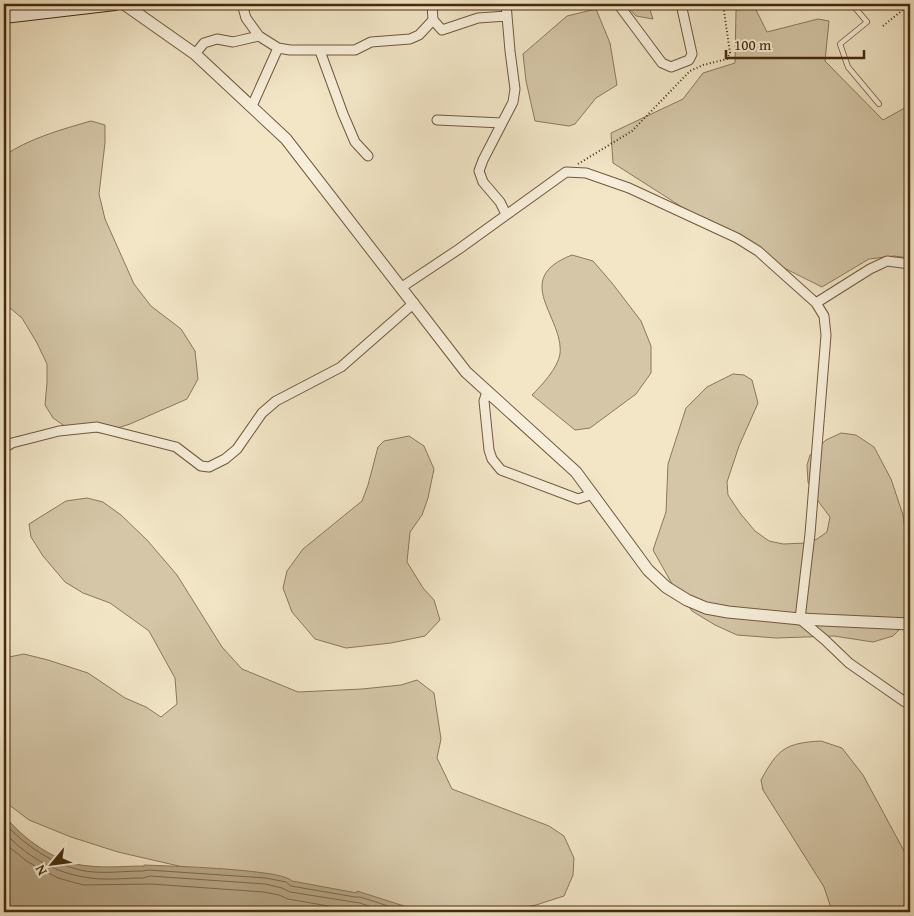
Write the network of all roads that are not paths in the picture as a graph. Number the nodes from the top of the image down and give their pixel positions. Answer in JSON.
{"nodes":[{"id":1,"x":115,"y":4,"type":"edge"},
{"id":2,"x":124,"y":4,"type":"edge"},
{"id":3,"x":242,"y":4,"type":"edge"},
{"id":4,"x":432,"y":4,"type":"edge"},
{"id":5,"x":506,"y":4,"type":"edge"},
{"id":6,"x":618,"y":4,"type":"edge"},
{"id":7,"x":681,"y":4,"type":"edge"},
{"id":8,"x":852,"y":4,"type":"edge"},
{"id":9,"x":507,"y":16,"type":"junction"},
{"id":10,"x":4,"y":17,"type":"edge"},
{"id":11,"x":434,"y":20,"type":"junction"},
{"id":12,"x":259,"y":36,"type":"junction"},
{"id":13,"x":278,"y":48,"type":"junction"},
{"id":14,"x":320,"y":51,"type":"junction"},
{"id":15,"x":195,"y":54,"type":"junction"},
{"id":16,"x":879,"y":104,"type":"dead end"},
{"id":17,"x":252,"y":106,"type":"junction"},
{"id":18,"x":437,"y":120,"type":"dead end"},
{"id":19,"x":502,"y":123,"type":"junction"},
{"id":20,"x":368,"y":156,"type":"dead end"},
{"id":21,"x":506,"y":214,"type":"junction"},
{"id":22,"x":910,"y":264,"type":"edge"},
{"id":23,"x":402,"y":287,"type":"junction"},
{"id":24,"x":414,"y":303,"type":"junction"},
{"id":25,"x":816,"y":303,"type":"junction"},
{"id":26,"x":487,"y":392,"type":"junction"},
{"id":27,"x":4,"y":448,"type":"edge"},
{"id":28,"x":594,"y":494,"type":"junction"},
{"id":29,"x":800,"y":619,"type":"junction"},
{"id":30,"x":910,"y":624,"type":"edge"},
{"id":31,"x":910,"y":701,"type":"edge"}],
"edges":[{"from":1,"to":10,"type":"main road"},
{"from":2,"to":15,"type":"street"},
{"from":3,"to":12,"type":"street"},
{"from":4,"to":11,"type":"street"},
{"from":5,"to":9,"type":"street"},
{"from":6,"to":7,"type":"street"},
{"from":8,"to":16,"type":"lane"},
{"from":9,"to":11,"type":"street"},
{"from":9,"to":19,"type":"street"},
{"from":11,"to":14,"type":"street"},
{"from":12,"to":13,"type":"street"},
{"from":12,"to":15,"type":"street"},
{"from":13,"to":14,"type":"street"},
{"from":13,"to":17,"type":"street"},
{"from":14,"to":20,"type":"street"},
{"from":15,"to":17,"type":"street"},
{"from":17,"to":23,"type":"street"},
{"from":18,"to":19,"type":"street"},
{"from":19,"to":21,"type":"street"},
{"from":21,"to":23,"type":"street"},
{"from":21,"to":25,"type":"street"},
{"from":22,"to":25,"type":"street"},
{"from":23,"to":24,"type":"street"},
{"from":24,"to":26,"type":"street"},
{"from":24,"to":27,"type":"street"},
{"from":25,"to":29,"type":"street"},
{"from":26,"to":28,"type":"street"},
{"from":26,"to":28,"type":"street"},
{"from":28,"to":29,"type":"street"},
{"from":29,"to":30,"type":"street"},
{"from":29,"to":31,"type":"street"}]}
